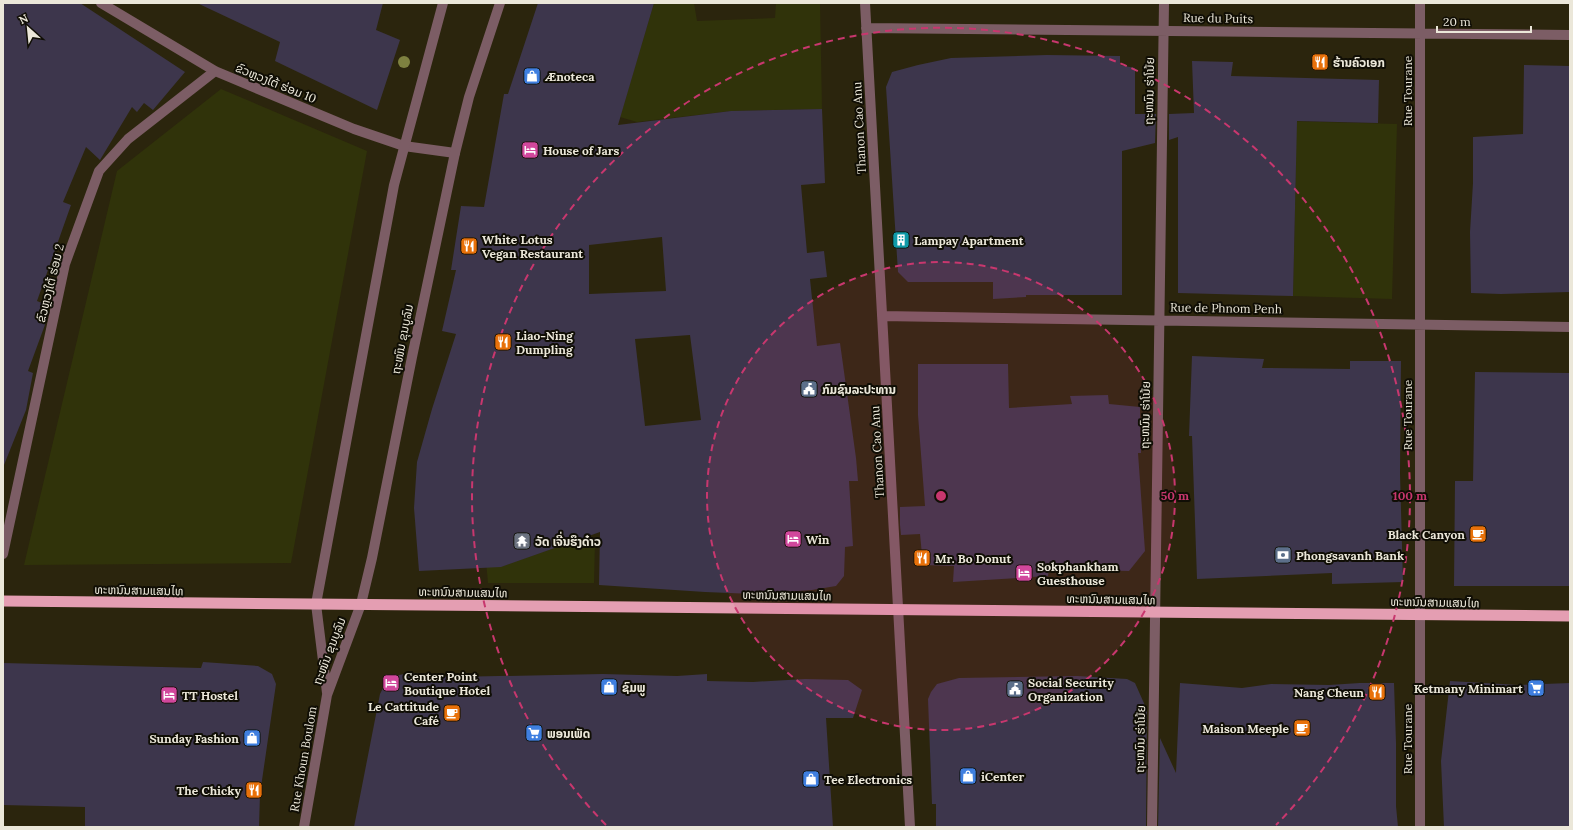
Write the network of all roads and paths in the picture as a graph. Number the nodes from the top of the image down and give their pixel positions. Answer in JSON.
{"nodes":[{"id":1,"x":101,"y":3,"type":"edge"},
{"id":2,"x":442,"y":3,"type":"edge"},
{"id":3,"x":500,"y":3,"type":"edge"},
{"id":4,"x":865,"y":3,"type":"edge"},
{"id":5,"x":1164,"y":3,"type":"edge"},
{"id":6,"x":1420,"y":3,"type":"edge"},
{"id":7,"x":866,"y":28,"type":"junction"},
{"id":8,"x":1163,"y":31,"type":"junction"},
{"id":9,"x":1420,"y":33,"type":"junction"},
{"id":10,"x":1570,"y":35,"type":"edge"},
{"id":11,"x":215,"y":71,"type":"junction"},
{"id":12,"x":404,"y":146,"type":"junction"},
{"id":13,"x":455,"y":153,"type":"junction"},
{"id":14,"x":882,"y":316,"type":"junction"},
{"id":15,"x":1159,"y":320,"type":"junction"},
{"id":16,"x":1420,"y":324,"type":"junction"},
{"id":17,"x":1570,"y":327,"type":"edge"},
{"id":18,"x":3,"y":554,"type":"edge"},
{"id":19,"x":3,"y":601,"type":"edge"},
{"id":20,"x":316,"y":604,"type":"junction"},
{"id":21,"x":361,"y":604,"type":"junction"},
{"id":22,"x":898,"y":610,"type":"junction"},
{"id":23,"x":1155,"y":612,"type":"junction"},
{"id":24,"x":1420,"y":615,"type":"junction"},
{"id":25,"x":1570,"y":616,"type":"edge"},
{"id":26,"x":327,"y":694,"type":"junction"},
{"id":27,"x":304,"y":827,"type":"edge"},
{"id":28,"x":910,"y":827,"type":"edge"},
{"id":29,"x":1152,"y":827,"type":"edge"},
{"id":30,"x":1420,"y":827,"type":"edge"}],
"edges":[{"from":1,"to":11,"type":"street","name":"ຂົວຫຼວງໃຕ້ ຮ່ອມ 10"},
{"from":2,"to":12,"type":"street","name":"ຖະໜົນ ຂຸນບູລົມ"},
{"from":3,"to":13,"type":"street","name":"ຖະໜົນ ຂຸນບູລົມ"},
{"from":4,"to":7,"type":"street","name":"Thanon Cao Anu"},
{"from":5,"to":8,"type":"street","name":"ຖະຫນົນ ຮ່າໂນ້ຍ"},
{"from":6,"to":9,"type":"street","name":"Rue Tourane"},
{"from":7,"to":8,"type":"street","name":"Rue du Puits"},
{"from":7,"to":14,"type":"street","name":"Thanon Cao Anu"},
{"from":8,"to":9,"type":"street","name":"Rue du Puits"},
{"from":8,"to":15,"type":"street","name":"ຖະຫນົນ ຮ່າໂນ້ຍ"},
{"from":9,"to":10,"type":"street","name":"Rue du Puits"},
{"from":9,"to":16,"type":"street","name":"Rue Tourane"},
{"from":11,"to":12,"type":"street","name":"ຂົວຫຼວງໃຕ້ ຮ່ອມ 10"},
{"from":11,"to":18,"type":"street","name":"ຂົວຫຼວງໃຕ້ ຮ່ອມ 2"},
{"from":12,"to":13,"type":"street","name":"ຂົວຫຼວງໃຕ້ ຮ່ອມ 10"},
{"from":12,"to":20,"type":"street","name":"ຖະໜົນ ຂຸນບູລົມ"},
{"from":13,"to":21,"type":"street","name":"ຖະໜົນ ຂຸນບູລົມ"},
{"from":14,"to":15,"type":"street","name":"Rue de Phnom Penh"},
{"from":14,"to":22,"type":"street","name":"Thanon Cao Anu"},
{"from":15,"to":16,"type":"street","name":"Rue de Phnom Penh"},
{"from":15,"to":23,"type":"street","name":"ຖະຫນົນ ຮ່າໂນ້ຍ"},
{"from":16,"to":17,"type":"street","name":"Rue de Phnom Penh"},
{"from":16,"to":24,"type":"street","name":"Rue Tourane"},
{"from":19,"to":20,"type":"highway","name":"ທະຫນົນສາມແສນໄທ"},
{"from":20,"to":21,"type":"highway","name":"ທະຫນົນສາມແສນໄທ"},
{"from":20,"to":26,"type":"street","name":"ຖະໜົນ ຂຸນບູລົມ"},
{"from":21,"to":22,"type":"highway","name":"ທະຫນົນສາມແສນໄທ"},
{"from":21,"to":26,"type":"street","name":"ຖະໜົນ ຂຸນບູລົມ"},
{"from":22,"to":23,"type":"highway","name":"ທະຫນົນສາມແສນໄທ"},
{"from":22,"to":28,"type":"street","name":"Thanon Cao Anu"},
{"from":23,"to":24,"type":"highway","name":"ທະຫນົນສາມແສນໄທ"},
{"from":23,"to":29,"type":"street","name":"ຖະຫນົນ ຮ່າໂນ້ຍ"},
{"from":24,"to":25,"type":"highway","name":"ທະຫນົນສາມແສນໄທ"},
{"from":24,"to":30,"type":"street","name":"Rue Tourane"},
{"from":26,"to":27,"type":"street","name":"Rue Khoun Boulom"}]}
